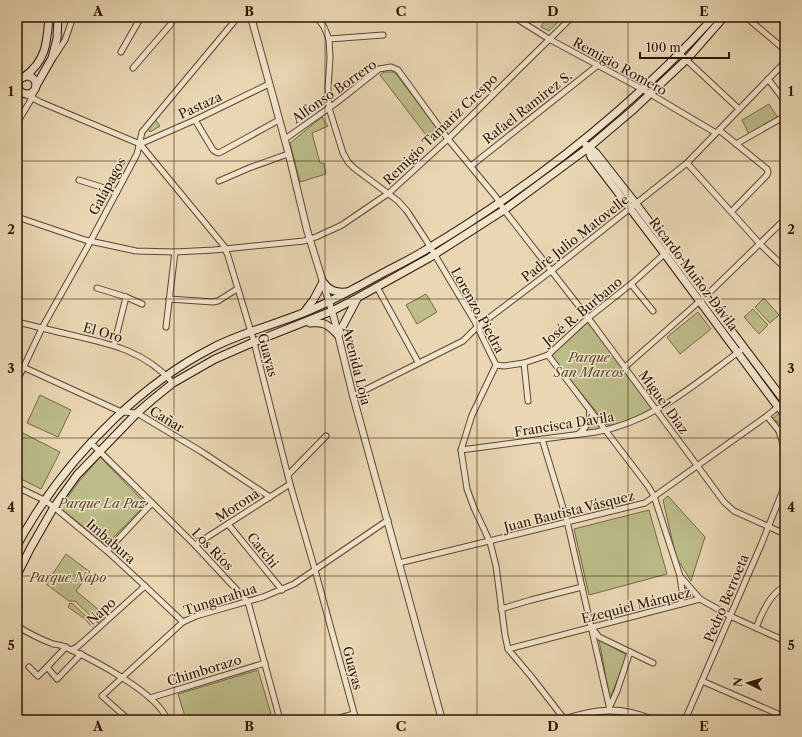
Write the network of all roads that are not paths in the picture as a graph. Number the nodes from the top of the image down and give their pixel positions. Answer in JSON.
{"nodes":[{"id":1,"x":48,"y":17,"type":"edge"},
{"id":2,"x":58,"y":17,"type":"edge"},
{"id":3,"x":73,"y":17,"type":"edge"},
{"id":4,"x":141,"y":17,"type":"edge"},
{"id":5,"x":171,"y":17,"type":"edge"},
{"id":6,"x":238,"y":17,"type":"edge"},
{"id":7,"x":251,"y":17,"type":"edge"},
{"id":8,"x":317,"y":17,"type":"edge"},
{"id":9,"x":514,"y":17,"type":"edge"},
{"id":10,"x":572,"y":17,"type":"edge"},
{"id":11,"x":714,"y":17,"type":"edge"},
{"id":12,"x":724,"y":17,"type":"edge"},
{"id":13,"x":746,"y":17,"type":"edge"},
{"id":14,"x":383,"y":35,"type":"dead end"},
{"id":15,"x":328,"y":39,"type":"junction"},
{"id":16,"x":549,"y":39,"type":"junction"},
{"id":17,"x":785,"y":50,"type":"edge"},
{"id":18,"x":121,"y":52,"type":"dead end"},
{"id":19,"x":679,"y":53,"type":"junction"},
{"id":20,"x":686,"y":59,"type":"junction"},
{"id":21,"x":785,"y":62,"type":"edge"},
{"id":22,"x":598,"y":65,"type":"junction"},
{"id":23,"x":48,"y":66,"type":"junction"},
{"id":24,"x":134,"y":68,"type":"dead end"},
{"id":25,"x":21,"y":79,"type":"edge"},
{"id":26,"x":768,"y":79,"type":"junction"},
{"id":27,"x":269,"y":84,"type":"junction"},
{"id":28,"x":642,"y":89,"type":"junction"},
{"id":29,"x":34,"y":92,"type":"junction"},
{"id":30,"x":21,"y":93,"type":"edge"},
{"id":31,"x":650,"y":94,"type":"junction"},
{"id":32,"x":785,"y":101,"type":"edge"},
{"id":33,"x":329,"y":108,"type":"junction"},
{"id":34,"x":739,"y":109,"type":"junction"},
{"id":35,"x":785,"y":116,"type":"edge"},
{"id":36,"x":194,"y":120,"type":"junction"},
{"id":37,"x":279,"y":120,"type":"junction"},
{"id":38,"x":17,"y":123,"type":"edge"},
{"id":39,"x":718,"y":132,"type":"junction"},
{"id":40,"x":284,"y":139,"type":"junction"},
{"id":41,"x":448,"y":139,"type":"junction"},
{"id":42,"x":582,"y":141,"type":"junction"},
{"id":43,"x":140,"y":144,"type":"junction"},
{"id":44,"x":736,"y":144,"type":"junction"},
{"id":45,"x":588,"y":148,"type":"junction"},
{"id":46,"x":288,"y":154,"type":"junction"},
{"id":47,"x":687,"y":163,"type":"junction"},
{"id":48,"x":471,"y":166,"type":"junction"},
{"id":49,"x":79,"y":180,"type":"dead end"},
{"id":50,"x":219,"y":181,"type":"dead end"},
{"id":51,"x":117,"y":192,"type":"junction"},
{"id":52,"x":389,"y":193,"type":"junction"},
{"id":53,"x":500,"y":202,"type":"junction"},
{"id":54,"x":636,"y":204,"type":"junction"},
{"id":55,"x":629,"y":209,"type":"junction"},
{"id":56,"x":504,"y":210,"type":"junction"},
{"id":57,"x":732,"y":211,"type":"junction"},
{"id":58,"x":17,"y":216,"type":"edge"},
{"id":59,"x":785,"y":219,"type":"edge"},
{"id":60,"x":310,"y":239,"type":"junction"},
{"id":61,"x":91,"y":241,"type":"junction"},
{"id":62,"x":760,"y":244,"type":"junction"},
{"id":63,"x":430,"y":247,"type":"junction"},
{"id":64,"x":225,"y":249,"type":"junction"},
{"id":65,"x":667,"y":251,"type":"junction"},
{"id":66,"x":175,"y":252,"type":"junction"},
{"id":67,"x":434,"y":255,"type":"junction"},
{"id":68,"x":785,"y":268,"type":"edge"},
{"id":69,"x":551,"y":271,"type":"junction"},
{"id":70,"x":17,"y":275,"type":"edge"},
{"id":71,"x":323,"y":282,"type":"junction"},
{"id":72,"x":17,"y":284,"type":"edge"},
{"id":73,"x":631,"y":284,"type":"junction"},
{"id":74,"x":377,"y":287,"type":"junction"},
{"id":75,"x":97,"y":288,"type":"dead end"},
{"id":76,"x":237,"y":289,"type":"junction"},
{"id":77,"x":352,"y":290,"type":"junction"},
{"id":78,"x":706,"y":296,"type":"junction"},
{"id":79,"x":126,"y":297,"type":"junction"},
{"id":80,"x":357,"y":298,"type":"junction"},
{"id":81,"x":169,"y":299,"type":"junction"},
{"id":82,"x":329,"y":301,"type":"junction"},
{"id":83,"x":699,"y":301,"type":"junction"},
{"id":84,"x":142,"y":304,"type":"dead end"},
{"id":85,"x":332,"y":311,"type":"junction"},
{"id":86,"x":653,"y":311,"type":"dead end"},
{"id":87,"x":304,"y":312,"type":"junction"},
{"id":88,"x":588,"y":318,"type":"junction"},
{"id":89,"x":17,"y":322,"type":"edge"},
{"id":90,"x":305,"y":323,"type":"junction"},
{"id":91,"x":166,"y":327,"type":"dead end"},
{"id":92,"x":477,"y":327,"type":"junction"},
{"id":93,"x":42,"y":328,"type":"junction"},
{"id":94,"x":250,"y":332,"type":"junction"},
{"id":95,"x":338,"y":335,"type":"junction"},
{"id":96,"x":254,"y":342,"type":"junction"},
{"id":97,"x":114,"y":344,"type":"junction"},
{"id":98,"x":741,"y":350,"type":"junction"},
{"id":99,"x":548,"y":355,"type":"junction"},
{"id":100,"x":418,"y":362,"type":"junction"},
{"id":101,"x":524,"y":363,"type":"junction"},
{"id":102,"x":496,"y":365,"type":"junction"},
{"id":103,"x":23,"y":367,"type":"junction"},
{"id":104,"x":625,"y":367,"type":"junction"},
{"id":105,"x":166,"y":376,"type":"junction"},
{"id":106,"x":17,"y":381,"type":"edge"},
{"id":107,"x":173,"y":384,"type":"junction"},
{"id":108,"x":353,"y":396,"type":"junction"},
{"id":109,"x":528,"y":401,"type":"dead end"},
{"id":110,"x":785,"y":402,"type":"edge"},
{"id":111,"x":778,"y":407,"type":"junction"},
{"id":112,"x":590,"y":410,"type":"junction"},
{"id":113,"x":656,"y":411,"type":"junction"},
{"id":114,"x":122,"y":412,"type":"junction"},
{"id":115,"x":137,"y":413,"type":"junction"},
{"id":116,"x":785,"y":413,"type":"edge"},
{"id":117,"x":766,"y":416,"type":"junction"},
{"id":118,"x":785,"y":423,"type":"edge"},
{"id":119,"x":606,"y":430,"type":"junction"},
{"id":120,"x":779,"y":431,"type":"junction"},
{"id":121,"x":577,"y":435,"type":"junction"},
{"id":122,"x":326,"y":436,"type":"dead end"},
{"id":123,"x":542,"y":439,"type":"junction"},
{"id":124,"x":91,"y":443,"type":"junction"},
{"id":125,"x":461,"y":450,"type":"junction"},
{"id":126,"x":99,"y":451,"type":"junction"},
{"id":127,"x":785,"y":451,"type":"edge"},
{"id":128,"x":697,"y":466,"type":"junction"},
{"id":129,"x":288,"y":475,"type":"junction"},
{"id":130,"x":290,"y":484,"type":"junction"},
{"id":131,"x":785,"y":485,"type":"edge"},
{"id":132,"x":17,"y":487,"type":"edge"},
{"id":133,"x":654,"y":496,"type":"junction"},
{"id":134,"x":270,"y":497,"type":"junction"},
{"id":135,"x":44,"y":500,"type":"junction"},
{"id":136,"x":152,"y":503,"type":"junction"},
{"id":137,"x":54,"y":507,"type":"junction"},
{"id":138,"x":388,"y":520,"type":"junction"},
{"id":139,"x":567,"y":521,"type":"junction"},
{"id":140,"x":228,"y":524,"type":"junction"},
{"id":141,"x":768,"y":527,"type":"junction"},
{"id":142,"x":785,"y":534,"type":"edge"},
{"id":143,"x":18,"y":541,"type":"edge"},
{"id":144,"x":490,"y":542,"type":"junction"},
{"id":145,"x":195,"y":545,"type":"junction"},
{"id":146,"x":107,"y":551,"type":"junction"},
{"id":147,"x":399,"y":563,"type":"junction"},
{"id":148,"x":315,"y":570,"type":"junction"},
{"id":149,"x":17,"y":575,"type":"edge"},
{"id":150,"x":680,"y":576,"type":"junction"},
{"id":151,"x":145,"y":586,"type":"junction"},
{"id":152,"x":582,"y":587,"type":"junction"},
{"id":153,"x":785,"y":587,"type":"edge"},
{"id":154,"x":282,"y":590,"type":"junction"},
{"id":155,"x":700,"y":599,"type":"junction"},
{"id":156,"x":248,"y":602,"type":"junction"},
{"id":157,"x":681,"y":604,"type":"junction"},
{"id":158,"x":501,"y":609,"type":"junction"},
{"id":159,"x":730,"y":616,"type":"junction"},
{"id":160,"x":182,"y":622,"type":"junction"},
{"id":161,"x":17,"y":626,"type":"edge"},
{"id":162,"x":591,"y":627,"type":"junction"},
{"id":163,"x":756,"y":628,"type":"junction"},
{"id":164,"x":785,"y":641,"type":"edge"},
{"id":165,"x":66,"y":647,"type":"junction"},
{"id":166,"x":508,"y":649,"type":"junction"},
{"id":167,"x":71,"y":650,"type":"junction"},
{"id":168,"x":630,"y":652,"type":"junction"},
{"id":169,"x":81,"y":654,"type":"junction"},
{"id":170,"x":265,"y":663,"type":"junction"},
{"id":171,"x":653,"y":663,"type":"dead end"},
{"id":172,"x":29,"y":667,"type":"dead end"},
{"id":173,"x":47,"y":667,"type":"junction"},
{"id":174,"x":121,"y":678,"type":"junction"},
{"id":175,"x":702,"y":681,"type":"junction"},
{"id":176,"x":150,"y":698,"type":"junction"},
{"id":177,"x":610,"y":708,"type":"junction"},
{"id":178,"x":17,"y":716,"type":"edge"},
{"id":179,"x":355,"y":717,"type":"edge"},
{"id":180,"x":785,"y":717,"type":"edge"},
{"id":181,"x":25,"y":720,"type":"edge"},
{"id":182,"x":129,"y":720,"type":"edge"},
{"id":183,"x":167,"y":720,"type":"edge"},
{"id":184,"x":280,"y":720,"type":"edge"},
{"id":185,"x":332,"y":720,"type":"edge"},
{"id":186,"x":442,"y":720,"type":"edge"},
{"id":187,"x":564,"y":720,"type":"edge"},
{"id":188,"x":652,"y":720,"type":"edge"},
{"id":189,"x":685,"y":720,"type":"edge"}],
"edges":[{"from":1,"to":25,"type":"main road"},
{"from":2,"to":23,"type":"main road"},
{"from":3,"to":23,"type":"street"},
{"from":4,"to":18,"type":"street"},
{"from":5,"to":24,"type":"street"},
{"from":6,"to":43,"type":"street","name":"Galápagos"},
{"from":7,"to":27,"type":"street","name":"Avenida Loja"},
{"from":8,"to":15,"type":"street","name":"Lorenzo Piedra"},
{"from":9,"to":16,"type":"street","name":"Remigio Romero"},
{"from":10,"to":16,"type":"street","name":"Remigio Tamariz Crespo"},
{"from":11,"to":19,"type":"main road"},
{"from":12,"to":20,"type":"main road"},
{"from":13,"to":17,"type":"street"},
{"from":14,"to":15,"type":"street"},
{"from":15,"to":33,"type":"street","name":"Lorenzo Piedra"},
{"from":16,"to":22,"type":"street","name":"Remigio Romero"},
{"from":16,"to":41,"type":"street","name":"Remigio Tamariz Crespo"},
{"from":19,"to":20,"type":"street"},
{"from":19,"to":28,"type":"main road"},
{"from":20,"to":31,"type":"main road"},
{"from":20,"to":34,"type":"street"},
{"from":21,"to":26,"type":"street","name":"Padre Julio Matovelle"},
{"from":22,"to":28,"type":"street","name":"Remigio Romero"},
{"from":22,"to":48,"type":"street","name":"Rafael Ramirez S."},
{"from":23,"to":29,"type":"main road"},
{"from":25,"to":29,"type":"main road"},
{"from":25,"to":30,"type":"main road"},
{"from":26,"to":32,"type":"street"},
{"from":26,"to":34,"type":"street","name":"Padre Julio Matovelle"},
{"from":27,"to":36,"type":"street","name":"Pastaza"},
{"from":27,"to":37,"type":"street","name":"Avenida Loja"},
{"from":28,"to":31,"type":"street","name":"Remigio Romero"},
{"from":28,"to":42,"type":"main road"},
{"from":29,"to":30,"type":"main road"},
{"from":29,"to":38,"type":"street"},
{"from":29,"to":43,"type":"street","name":"Guayas"},
{"from":31,"to":39,"type":"street","name":"Remigio Romero"},
{"from":31,"to":45,"type":"main road"},
{"from":33,"to":40,"type":"street","name":"Alfonso Borrero"},
{"from":33,"to":41,"type":"street","name":"Alfonso Borrero"},
{"from":33,"to":52,"type":"street","name":"Lorenzo Piedra"},
{"from":34,"to":39,"type":"street","name":"Padre Julio Matovelle"},
{"from":35,"to":44,"type":"street"},
{"from":36,"to":37,"type":"street"},
{"from":36,"to":43,"type":"street","name":"Pastaza"},
{"from":37,"to":40,"type":"street","name":"Avenida Loja"},
{"from":39,"to":44,"type":"street","name":"Remigio Romero"},
{"from":39,"to":47,"type":"street","name":"Padre Julio Matovelle"},
{"from":40,"to":46,"type":"street","name":"Avenida Loja"},
{"from":41,"to":48,"type":"street","name":"Alfonso Borrero"},
{"from":41,"to":52,"type":"street","name":"Remigio Tamariz Crespo"},
{"from":42,"to":45,"type":"main road","name":"Ricardo Muñoz Dávila"},
{"from":42,"to":53,"type":"main road"},
{"from":43,"to":51,"type":"street","name":"Galápagos"},
{"from":43,"to":64,"type":"street","name":"Guayas"},
{"from":44,"to":57,"type":"street","name":"Remigio Romero"},
{"from":45,"to":54,"type":"main road","name":"Ricardo Muñoz Dávila"},
{"from":45,"to":55,"type":"main road","name":"Ricardo Muñoz Dávila"},
{"from":45,"to":56,"type":"main road"},
{"from":46,"to":50,"type":"street"},
{"from":46,"to":60,"type":"street","name":"Avenida Loja"},
{"from":47,"to":54,"type":"street","name":"Padre Julio Matovelle"},
{"from":47,"to":57,"type":"street"},
{"from":48,"to":53,"type":"street","name":"Alfonso Borrero"},
{"from":49,"to":51,"type":"street"},
{"from":51,"to":61,"type":"street","name":"Galápagos"},
{"from":52,"to":60,"type":"street","name":"Remigio Tamariz Crespo"},
{"from":52,"to":63,"type":"street","name":"Lorenzo Piedra"},
{"from":53,"to":56,"type":"street","name":"Miguel Diaz"},
{"from":53,"to":63,"type":"main road"},
{"from":54,"to":55,"type":"street","name":"Padre Julio Matovelle"},
{"from":54,"to":65,"type":"main road","name":"Ricardo Muñoz Dávila"},
{"from":55,"to":65,"type":"main road","name":"Ricardo Muñoz Dávila"},
{"from":55,"to":69,"type":"street","name":"Padre Julio Matovelle"},
{"from":56,"to":67,"type":"main road"},
{"from":56,"to":69,"type":"street","name":"Miguel Diaz"},
{"from":57,"to":62,"type":"street"},
{"from":58,"to":61,"type":"street"},
{"from":59,"to":62,"type":"street"},
{"from":60,"to":64,"type":"street","name":"Remigio Tamariz Crespo"},
{"from":60,"to":71,"type":"street","name":"Avenida Loja"},
{"from":61,"to":66,"type":"street"},
{"from":61,"to":93,"type":"street","name":"Galápagos"},
{"from":62,"to":68,"type":"street"},
{"from":62,"to":78,"type":"street"},
{"from":63,"to":67,"type":"street","name":"Lorenzo Piedra"},
{"from":63,"to":77,"type":"main road"},
{"from":64,"to":66,"type":"street"},
{"from":64,"to":76,"type":"street","name":"Guayas"},
{"from":65,"to":73,"type":"street","name":"José R. Burbano"},
{"from":65,"to":78,"type":"main road","name":"Ricardo Muñoz Dávila"},
{"from":65,"to":83,"type":"main road","name":"Ricardo Muñoz Dávila"},
{"from":66,"to":81,"type":"street"},
{"from":67,"to":74,"type":"main road"},
{"from":67,"to":92,"type":"street","name":"Lorenzo Piedra"},
{"from":69,"to":88,"type":"street","name":"Miguel Diaz"},
{"from":69,"to":92,"type":"street","name":"Padre Julio Matovelle"},
{"from":70,"to":72,"type":"street"},
{"from":71,"to":77,"type":"main road"},
{"from":71,"to":82,"type":"street","name":"Avenida Loja"},
{"from":71,"to":87,"type":"main road"},
{"from":73,"to":86,"type":"street"},
{"from":73,"to":88,"type":"street","name":"José R. Burbano"},
{"from":74,"to":80,"type":"main road"},
{"from":74,"to":100,"type":"street"},
{"from":75,"to":79,"type":"street"},
{"from":76,"to":81,"type":"street"},
{"from":76,"to":94,"type":"street","name":"Guayas"},
{"from":77,"to":82,"type":"main road"},
{"from":78,"to":83,"type":"street"},
{"from":78,"to":98,"type":"main road","name":"Ricardo Muñoz Dávila"},
{"from":79,"to":84,"type":"street"},
{"from":79,"to":97,"type":"street"},
{"from":80,"to":85,"type":"main road"},
{"from":80,"to":95,"type":"main road"},
{"from":81,"to":91,"type":"street"},
{"from":82,"to":85,"type":"street","name":"Avenida Loja"},
{"from":82,"to":87,"type":"main road"},
{"from":83,"to":98,"type":"main road","name":"Ricardo Muñoz Dávila"},
{"from":83,"to":104,"type":"street"},
{"from":85,"to":90,"type":"main road"},
{"from":85,"to":95,"type":"street","name":"Avenida Loja"},
{"from":87,"to":94,"type":"main road"},
{"from":88,"to":99,"type":"street","name":"José R. Burbano"},
{"from":88,"to":104,"type":"street","name":"Miguel Diaz"},
{"from":89,"to":93,"type":"street","name":"El Oro"},
{"from":90,"to":95,"type":"main road"},
{"from":90,"to":96,"type":"main road"},
{"from":92,"to":100,"type":"street","name":"Padre Julio Matovelle"},
{"from":92,"to":102,"type":"street","name":"Lorenzo Piedra"},
{"from":93,"to":97,"type":"street","name":"El Oro"},
{"from":93,"to":103,"type":"street","name":"Galápagos"},
{"from":94,"to":96,"type":"street","name":"Guayas"},
{"from":94,"to":105,"type":"main road"},
{"from":95,"to":108,"type":"street","name":"Avenida Loja"},
{"from":96,"to":107,"type":"main road"},
{"from":96,"to":129,"type":"street","name":"Guayas"},
{"from":97,"to":105,"type":"street","name":"El Oro"},
{"from":98,"to":110,"type":"main road","name":"Ricardo Muñoz Dávila"},
{"from":98,"to":111,"type":"main road","name":"Ricardo Muñoz Dávila"},
{"from":98,"to":113,"type":"street","name":"Francisca Dávila"},
{"from":99,"to":101,"type":"street","name":"José R. Burbano"},
{"from":99,"to":112,"type":"street"},
{"from":100,"to":108,"type":"street","name":"Padre Julio Matovelle"},
{"from":101,"to":102,"type":"street","name":"José R. Burbano"},
{"from":101,"to":109,"type":"street"},
{"from":102,"to":125,"type":"street","name":"Lorenzo Piedra"},
{"from":103,"to":106,"type":"street","name":"Galápagos"},
{"from":103,"to":114,"type":"street","name":"Cañar"},
{"from":104,"to":113,"type":"street","name":"Miguel Diaz"},
{"from":105,"to":107,"type":"street","name":"El Oro"},
{"from":105,"to":114,"type":"main road"},
{"from":107,"to":115,"type":"main road"},
{"from":108,"to":138,"type":"street","name":"Avenida Loja"},
{"from":110,"to":111,"type":"street","name":"Juan Bautista Vásquez"},
{"from":111,"to":116,"type":"main road","name":"Ricardo Muñoz Dávila"},
{"from":111,"to":117,"type":"street","name":"Juan Bautista Vásquez"},
{"from":112,"to":119,"type":"street"},
{"from":112,"to":121,"type":"street"},
{"from":113,"to":119,"type":"street","name":"Francisca Dávila"},
{"from":113,"to":128,"type":"street","name":"Miguel Diaz"},
{"from":114,"to":115,"type":"street","name":"Cañar"},
{"from":114,"to":124,"type":"main road"},
{"from":115,"to":126,"type":"main road"},
{"from":115,"to":134,"type":"street","name":"Cañar"},
{"from":117,"to":120,"type":"street"},
{"from":117,"to":128,"type":"street","name":"Juan Bautista Vásquez"},
{"from":118,"to":120,"type":"street"},
{"from":119,"to":121,"type":"street","name":"Francisca Dávila"},
{"from":119,"to":133,"type":"street"},
{"from":120,"to":127,"type":"street"},
{"from":121,"to":123,"type":"street","name":"Francisca Dávila"},
{"from":122,"to":129,"type":"street"},
{"from":123,"to":125,"type":"street","name":"Francisca Dávila"},
{"from":123,"to":139,"type":"street"},
{"from":124,"to":126,"type":"street","name":"Los Ríos"},
{"from":124,"to":135,"type":"main road"},
{"from":125,"to":144,"type":"street","name":"Lorenzo Piedra"},
{"from":126,"to":136,"type":"street","name":"Los Ríos"},
{"from":126,"to":137,"type":"main road"},
{"from":128,"to":133,"type":"street","name":"Juan Bautista Vásquez"},
{"from":128,"to":141,"type":"street","name":"Miguel Diaz"},
{"from":129,"to":130,"type":"street","name":"Guayas"},
{"from":130,"to":134,"type":"street","name":"Morona"},
{"from":130,"to":148,"type":"street","name":"Guayas"},
{"from":131,"to":141,"type":"street","name":"Pedro Berroeta"},
{"from":132,"to":135,"type":"street","name":"Imbabura"},
{"from":133,"to":139,"type":"street","name":"Juan Bautista Vásquez"},
{"from":133,"to":150,"type":"street"},
{"from":134,"to":140,"type":"street","name":"Morona"},
{"from":135,"to":137,"type":"street","name":"Imbabura"},
{"from":135,"to":143,"type":"main road"},
{"from":136,"to":145,"type":"street","name":"Los Ríos"},
{"from":136,"to":146,"type":"street"},
{"from":137,"to":146,"type":"street","name":"Imbabura"},
{"from":137,"to":149,"type":"main road"},
{"from":138,"to":147,"type":"street","name":"Avenida Loja"},
{"from":138,"to":148,"type":"street","name":"Tungurahua"},
{"from":139,"to":144,"type":"street","name":"Juan Bautista Vásquez"},
{"from":139,"to":152,"type":"street"},
{"from":140,"to":145,"type":"street","name":"Morona"},
{"from":140,"to":154,"type":"street","name":"Carchi"},
{"from":141,"to":142,"type":"street","name":"Miguel Diaz"},
{"from":141,"to":159,"type":"street","name":"Pedro Berroeta"},
{"from":144,"to":147,"type":"street","name":"Juan Bautista Vásquez"},
{"from":144,"to":158,"type":"street","name":"Lorenzo Piedra"},
{"from":145,"to":156,"type":"street","name":"Los Ríos"},
{"from":146,"to":151,"type":"street","name":"Imbabura"},
{"from":147,"to":186,"type":"street","name":"Avenida Loja"},
{"from":148,"to":154,"type":"street","name":"Tungurahua"},
{"from":148,"to":179,"type":"street","name":"Guayas"},
{"from":150,"to":155,"type":"street"},
{"from":150,"to":157,"type":"street"},
{"from":151,"to":160,"type":"street","name":"Imbabura"},
{"from":151,"to":167,"type":"street","name":"Napo"},
{"from":152,"to":158,"type":"street"},
{"from":152,"to":162,"type":"street"},
{"from":153,"to":163,"type":"street"},
{"from":154,"to":156,"type":"street","name":"Tungurahua"},
{"from":155,"to":157,"type":"street","name":"Ezequiel Márquez"},
{"from":155,"to":159,"type":"street","name":"Ezequiel Márquez"},
{"from":156,"to":160,"type":"street","name":"Tungurahua"},
{"from":156,"to":170,"type":"street","name":"Los Ríos"},
{"from":157,"to":162,"type":"street","name":"Ezequiel Márquez"},
{"from":158,"to":166,"type":"street","name":"Lorenzo Piedra"},
{"from":159,"to":163,"type":"street","name":"Ezequiel Márquez"},
{"from":159,"to":175,"type":"street","name":"Pedro Berroeta"},
{"from":160,"to":174,"type":"street","name":"Tungurahua"},
{"from":161,"to":165,"type":"street"},
{"from":162,"to":166,"type":"street","name":"Ezequiel Márquez"},
{"from":162,"to":168,"type":"street"},
{"from":162,"to":177,"type":"street"},
{"from":163,"to":164,"type":"street","name":"Ezequiel Márquez"},
{"from":165,"to":167,"type":"street"},
{"from":165,"to":173,"type":"street"},
{"from":166,"to":187,"type":"street","name":"Lorenzo Piedra"},
{"from":167,"to":169,"type":"street"},
{"from":168,"to":171,"type":"street"},
{"from":168,"to":177,"type":"street"},
{"from":169,"to":173,"type":"street"},
{"from":169,"to":174,"type":"street"},
{"from":170,"to":176,"type":"street","name":"Chimborazo"},
{"from":170,"to":184,"type":"street","name":"Los Ríos"},
{"from":172,"to":173,"type":"street"},
{"from":174,"to":176,"type":"street"},
{"from":174,"to":182,"type":"street","name":"Tungurahua"},
{"from":175,"to":180,"type":"street"},
{"from":175,"to":189,"type":"street","name":"Pedro Berroeta"},
{"from":176,"to":183,"type":"street"},
{"from":177,"to":187,"type":"street"},
{"from":177,"to":188,"type":"street"},
{"from":178,"to":181,"type":"main road"},
{"from":179,"to":185,"type":"street"}]}
